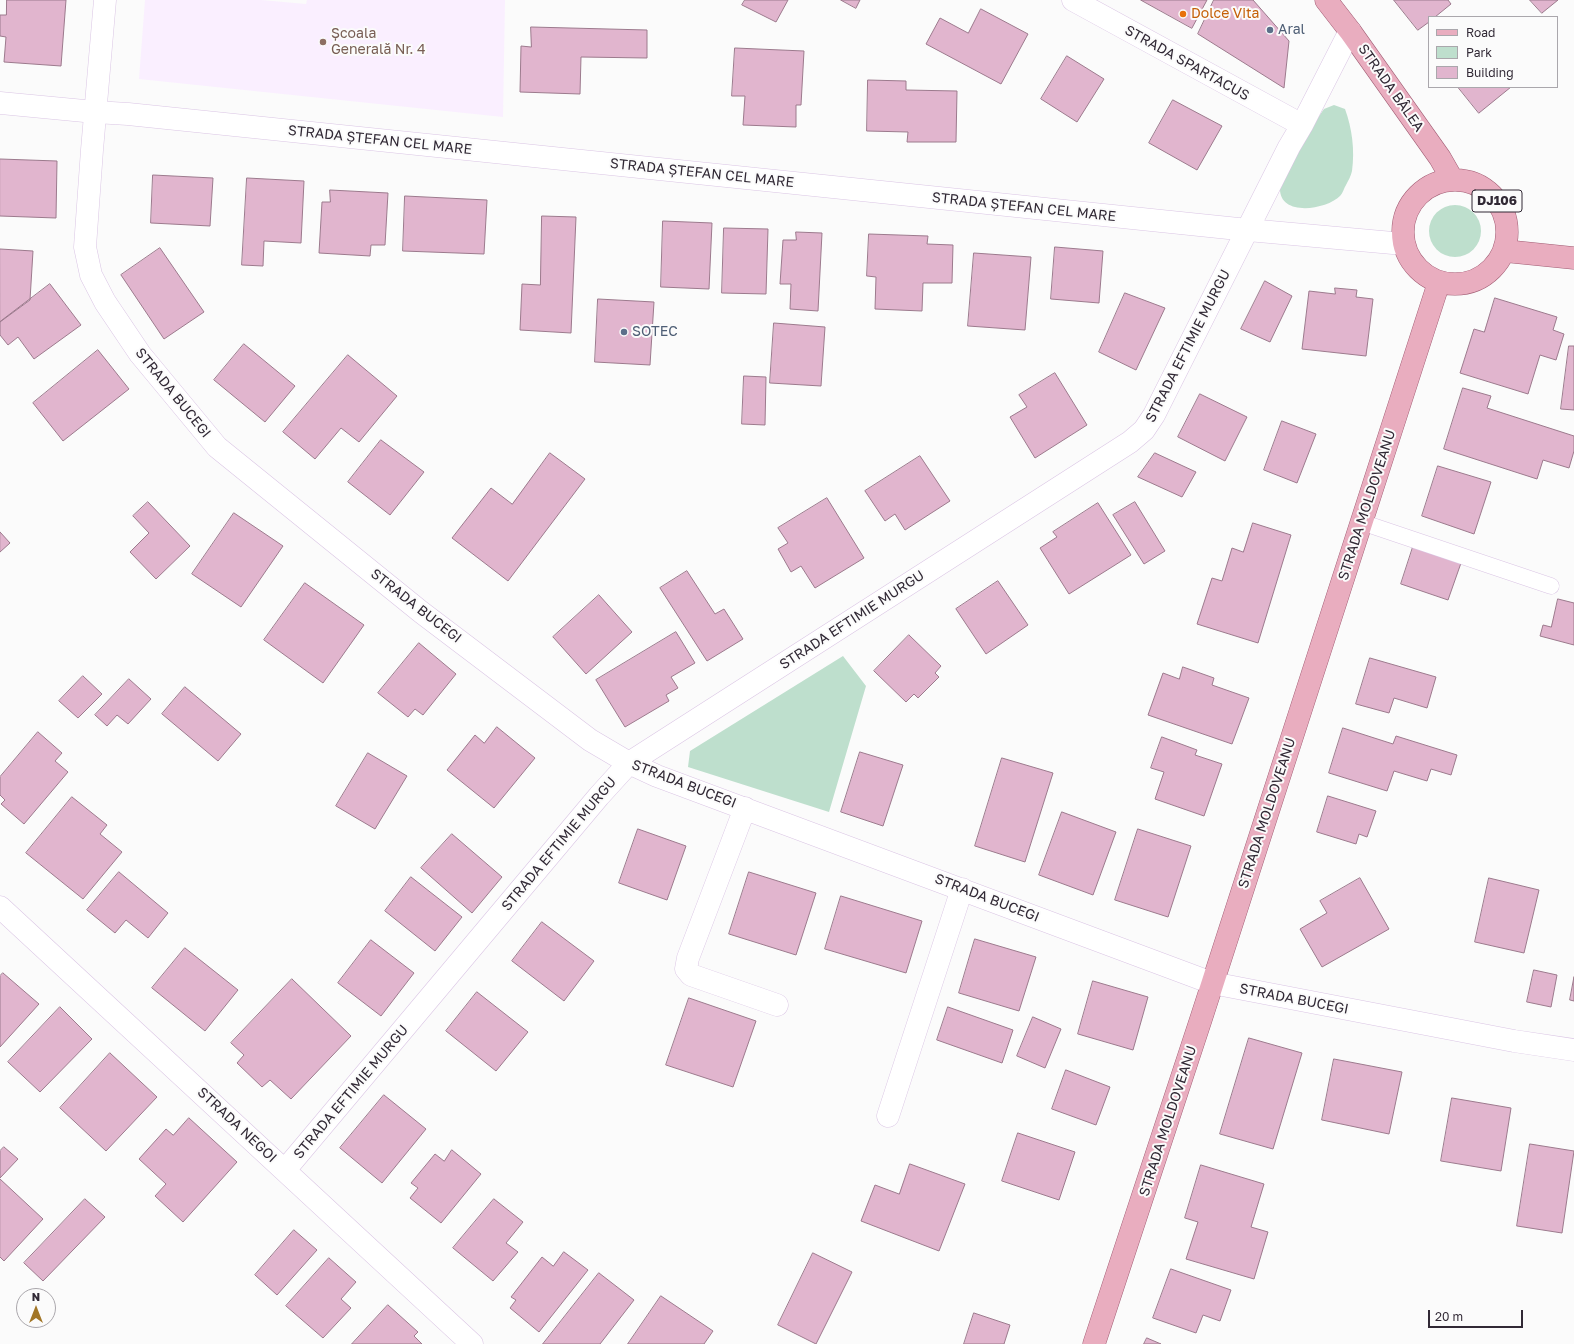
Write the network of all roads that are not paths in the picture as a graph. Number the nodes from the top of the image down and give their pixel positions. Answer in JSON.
{"nodes":[{"id":1,"x":105,"y":0,"type":"edge"},
{"id":2,"x":1073,"y":0,"type":"edge"},
{"id":3,"x":1326,"y":0,"type":"edge"},
{"id":4,"x":1350,"y":31,"type":"junction"},
{"id":5,"x":0,"y":103,"type":"edge"},
{"id":6,"x":96,"y":112,"type":"junction"},
{"id":7,"x":1302,"y":125,"type":"junction"},
{"id":8,"x":1452,"y":179,"type":"junction"},
{"id":9,"x":1248,"y":230,"type":"junction"},
{"id":10,"x":1404,"y":244,"type":"junction"},
{"id":11,"x":1505,"y":251,"type":"junction"},
{"id":12,"x":1574,"y":258,"type":"edge"},
{"id":13,"x":1439,"y":282,"type":"junction"},
{"id":14,"x":1361,"y":522,"type":"junction"},
{"id":15,"x":1551,"y":586,"type":"dead end"},
{"id":16,"x":629,"y":763,"type":"junction"},
{"id":17,"x":745,"y":808,"type":"junction"},
{"id":18,"x":962,"y":888,"type":"junction"},
{"id":19,"x":0,"y":907,"type":"edge"},
{"id":20,"x":1212,"y":983,"type":"junction"},
{"id":21,"x":777,"y":1005,"type":"dead end"},
{"id":22,"x":1574,"y":1050,"type":"edge"},
{"id":23,"x":888,"y":1116,"type":"dead end"},
{"id":24,"x":285,"y":1170,"type":"junction"},
{"id":25,"x":472,"y":1344,"type":"edge"},
{"id":26,"x":1094,"y":1344,"type":"edge"}],
"edges":[{"from":1,"to":6,"type":"street","name":"STRADA BUCEGI"},
{"from":2,"to":7,"type":"street","name":"STRADA SPARTACUS"},
{"from":3,"to":4,"type":"main road","name":"STRADA BÂLEA"},
{"from":4,"to":7,"type":"street","name":"STRADA EFTIMIE MURGU"},
{"from":4,"to":8,"type":"main road","name":"STRADA BÂLEA"},
{"from":5,"to":6,"type":"street","name":"STRADA ȘTEFAN CEL MARE"},
{"from":6,"to":9,"type":"street","name":"STRADA ȘTEFAN CEL MARE"},
{"from":6,"to":16,"type":"street","name":"STRADA BUCEGI"},
{"from":7,"to":9,"type":"street","name":"STRADA EFTIMIE MURGU"},
{"from":8,"to":10,"type":"main road","number":"DJ106"},
{"from":8,"to":11,"type":"main road","number":"DJ106"},
{"from":9,"to":10,"type":"street","name":"STRADA ȘTEFAN CEL MARE"},
{"from":9,"to":16,"type":"street","name":"STRADA EFTIMIE MURGU"},
{"from":10,"to":13,"type":"main road","number":"DJ106"},
{"from":11,"to":12,"type":"main road"},
{"from":11,"to":13,"type":"main road","number":"DJ106"},
{"from":13,"to":14,"type":"main road","name":"STRADA MOLDOVEANU"},
{"from":14,"to":15,"type":"lane"},
{"from":14,"to":20,"type":"main road","name":"STRADA MOLDOVEANU"},
{"from":16,"to":17,"type":"street","name":"STRADA BUCEGI"},
{"from":16,"to":24,"type":"street","name":"STRADA EFTIMIE MURGU"},
{"from":17,"to":18,"type":"street","name":"STRADA BUCEGI"},
{"from":17,"to":21,"type":"street"},
{"from":18,"to":20,"type":"street","name":"STRADA BUCEGI"},
{"from":18,"to":23,"type":"street"},
{"from":19,"to":24,"type":"street","name":"STRADA NEGOI"},
{"from":20,"to":22,"type":"street","name":"STRADA BUCEGI"},
{"from":20,"to":26,"type":"main road","name":"STRADA MOLDOVEANU"},
{"from":24,"to":25,"type":"street","name":"STRADA NEGOI"}]}
